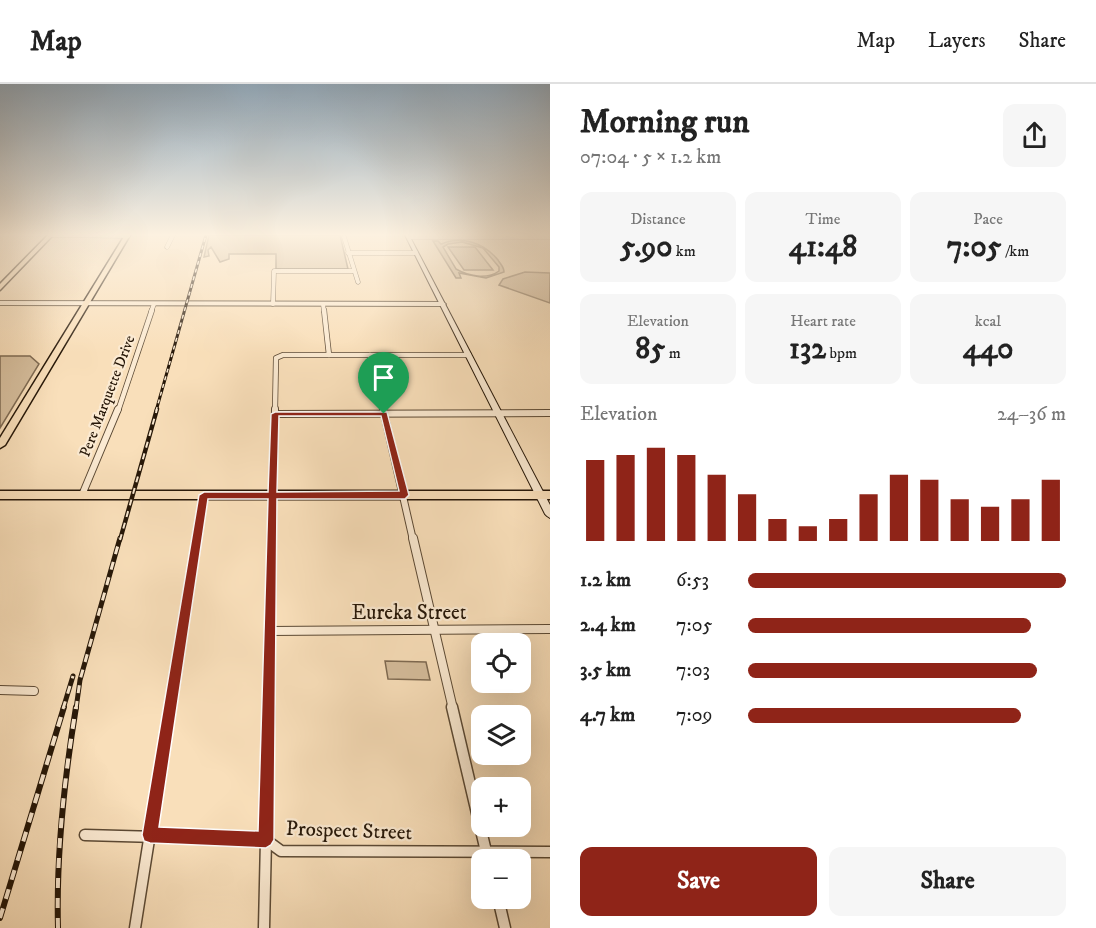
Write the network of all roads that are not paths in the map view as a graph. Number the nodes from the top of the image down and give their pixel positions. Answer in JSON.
{"nodes":[{"id":1,"x":13,"y":274,"type":"edge"},
{"id":2,"x":104,"y":274,"type":"edge"},
{"id":3,"x":274,"y":274,"type":"edge"},
{"id":4,"x":355,"y":274,"type":"edge"},
{"id":5,"x":428,"y":274,"type":"edge"},
{"id":6,"x":358,"y":282,"type":"dead end"},
{"id":7,"x":0,"y":288,"type":"edge"},
{"id":8,"x":0,"y":303,"type":"edge"},
{"id":9,"x":86,"y":304,"type":"junction"},
{"id":10,"x":154,"y":304,"type":"junction"},
{"id":11,"x":273,"y":304,"type":"junction"},
{"id":12,"x":323,"y":304,"type":"junction"},
{"id":13,"x":443,"y":304,"type":"junction"},
{"id":14,"x":370,"y":355,"type":"junction"},
{"id":15,"x":469,"y":355,"type":"junction"},
{"id":16,"x":329,"y":356,"type":"junction"},
{"id":17,"x":550,"y":413,"type":"edge"},
{"id":18,"x":275,"y":414,"type":"junction"},
{"id":19,"x":384,"y":414,"type":"junction"},
{"id":20,"x":499,"y":414,"type":"junction"},
{"id":21,"x":0,"y":445,"type":"edge"},
{"id":22,"x":0,"y":495,"type":"edge"},
{"id":23,"x":82,"y":495,"type":"junction"},
{"id":24,"x":204,"y":495,"type":"junction"},
{"id":25,"x":273,"y":495,"type":"junction"},
{"id":26,"x":405,"y":495,"type":"junction"},
{"id":27,"x":545,"y":495,"type":"edge"},
{"id":28,"x":550,"y":514,"type":"edge"},
{"id":29,"x":550,"y":629,"type":"edge"},
{"id":30,"x":436,"y":630,"type":"junction"},
{"id":31,"x":269,"y":631,"type":"junction"},
{"id":32,"x":0,"y":690,"type":"edge"},
{"id":33,"x":34,"y":691,"type":"dead end"},
{"id":34,"x":85,"y":835,"type":"dead end"},
{"id":35,"x":150,"y":835,"type":"junction"},
{"id":36,"x":266,"y":840,"type":"junction"},
{"id":37,"x":486,"y":849,"type":"edge"},
{"id":38,"x":550,"y":852,"type":"edge"},
{"id":39,"x":531,"y":853,"type":"edge"},
{"id":40,"x":471,"y":856,"type":"edge"},
{"id":41,"x":501,"y":909,"type":"edge"},
{"id":42,"x":135,"y":928,"type":"edge"},
{"id":43,"x":264,"y":928,"type":"edge"},
{"id":44,"x":505,"y":928,"type":"edge"}],
"edges":[{"from":1,"to":7,"type":"main road"},
{"from":2,"to":9,"type":"main road"},
{"from":3,"to":11,"type":"street"},
{"from":4,"to":6,"type":"street"},
{"from":5,"to":13,"type":"main road"},
{"from":8,"to":9,"type":"street"},
{"from":9,"to":10,"type":"street"},
{"from":9,"to":21,"type":"main road"},
{"from":10,"to":11,"type":"street"},
{"from":10,"to":23,"type":"street","name":"Pere Marquette Drive"},
{"from":11,"to":12,"type":"street"},
{"from":12,"to":13,"type":"street"},
{"from":12,"to":16,"type":"street"},
{"from":13,"to":15,"type":"main road"},
{"from":14,"to":15,"type":"street"},
{"from":14,"to":16,"type":"street"},
{"from":14,"to":19,"type":"street"},
{"from":15,"to":20,"type":"main road"},
{"from":16,"to":18,"type":"street"},
{"from":17,"to":20,"type":"street"},
{"from":18,"to":19,"type":"street"},
{"from":18,"to":25,"type":"street"},
{"from":19,"to":20,"type":"street"},
{"from":19,"to":26,"type":"street"},
{"from":20,"to":27,"type":"main road"},
{"from":22,"to":23,"type":"main road"},
{"from":23,"to":24,"type":"main road"},
{"from":24,"to":25,"type":"main road"},
{"from":24,"to":35,"type":"street"},
{"from":25,"to":26,"type":"main road"},
{"from":25,"to":31,"type":"street"},
{"from":26,"to":27,"type":"main road"},
{"from":26,"to":30,"type":"street"},
{"from":27,"to":28,"type":"main road"},
{"from":29,"to":30,"type":"street","name":"Eureka Street"},
{"from":30,"to":31,"type":"street","name":"Eureka Street"},
{"from":30,"to":37,"type":"street"},
{"from":31,"to":36,"type":"street"},
{"from":32,"to":33,"type":"street"},
{"from":34,"to":35,"type":"street","name":"Prospect Street"},
{"from":35,"to":36,"type":"street","name":"Prospect Street"},
{"from":35,"to":42,"type":"street"},
{"from":36,"to":40,"type":"street","name":"Prospect Street"},
{"from":36,"to":43,"type":"street"},
{"from":38,"to":39,"type":"street","name":"Prospect Street"},
{"from":41,"to":44,"type":"street"}]}
